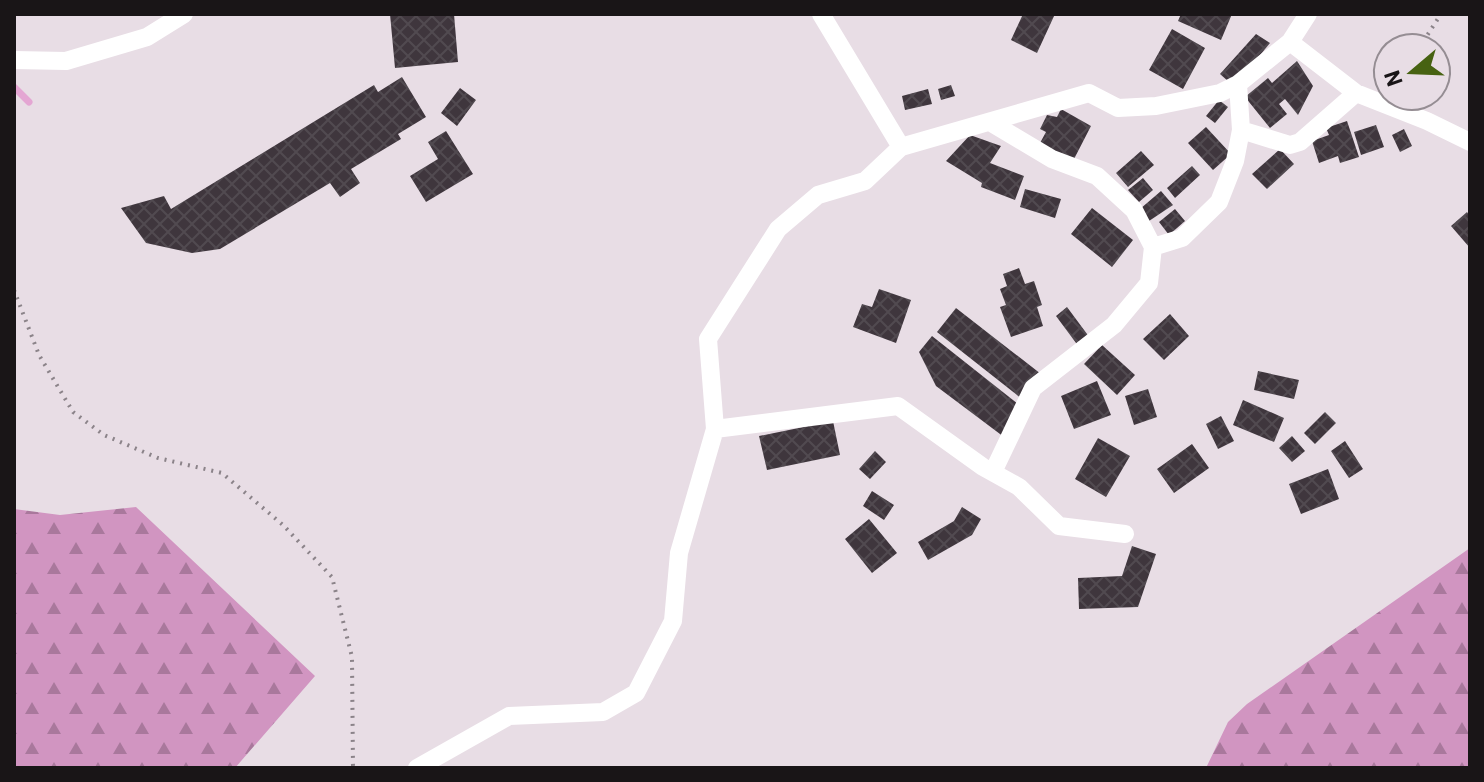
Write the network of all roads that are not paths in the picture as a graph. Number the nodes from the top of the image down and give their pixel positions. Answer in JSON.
{"nodes":[{"id":1,"x":184,"y":14,"type":"edge"},
{"id":2,"x":821,"y":14,"type":"edge"},
{"id":3,"x":1308,"y":14,"type":"edge"},
{"id":4,"x":1290,"y":42,"type":"junction"},
{"id":5,"x":14,"y":60,"type":"edge"},
{"id":6,"x":1238,"y":84,"type":"junction"},
{"id":7,"x":1356,"y":93,"type":"junction"},
{"id":8,"x":990,"y":122,"type":"junction"},
{"id":9,"x":1241,"y":130,"type":"junction"},
{"id":10,"x":1470,"y":142,"type":"edge"},
{"id":11,"x":901,"y":147,"type":"junction"},
{"id":12,"x":1153,"y":247,"type":"junction"},
{"id":13,"x":715,"y":429,"type":"junction"},
{"id":14,"x":993,"y":472,"type":"junction"},
{"id":15,"x":1125,"y":534,"type":"dead end"},
{"id":16,"x":417,"y":768,"type":"edge"}],
"edges":[{"from":1,"to":5,"type":"street"},
{"from":2,"to":11,"type":"street"},
{"from":3,"to":4,"type":"street"},
{"from":4,"to":6,"type":"street"},
{"from":4,"to":7,"type":"street"},
{"from":6,"to":8,"type":"street"},
{"from":6,"to":9,"type":"street"},
{"from":7,"to":9,"type":"street"},
{"from":7,"to":10,"type":"street"},
{"from":8,"to":11,"type":"street"},
{"from":8,"to":12,"type":"street"},
{"from":9,"to":12,"type":"street"},
{"from":11,"to":13,"type":"street"},
{"from":12,"to":14,"type":"street"},
{"from":13,"to":14,"type":"street"},
{"from":13,"to":16,"type":"street"},
{"from":14,"to":15,"type":"street"}]}
